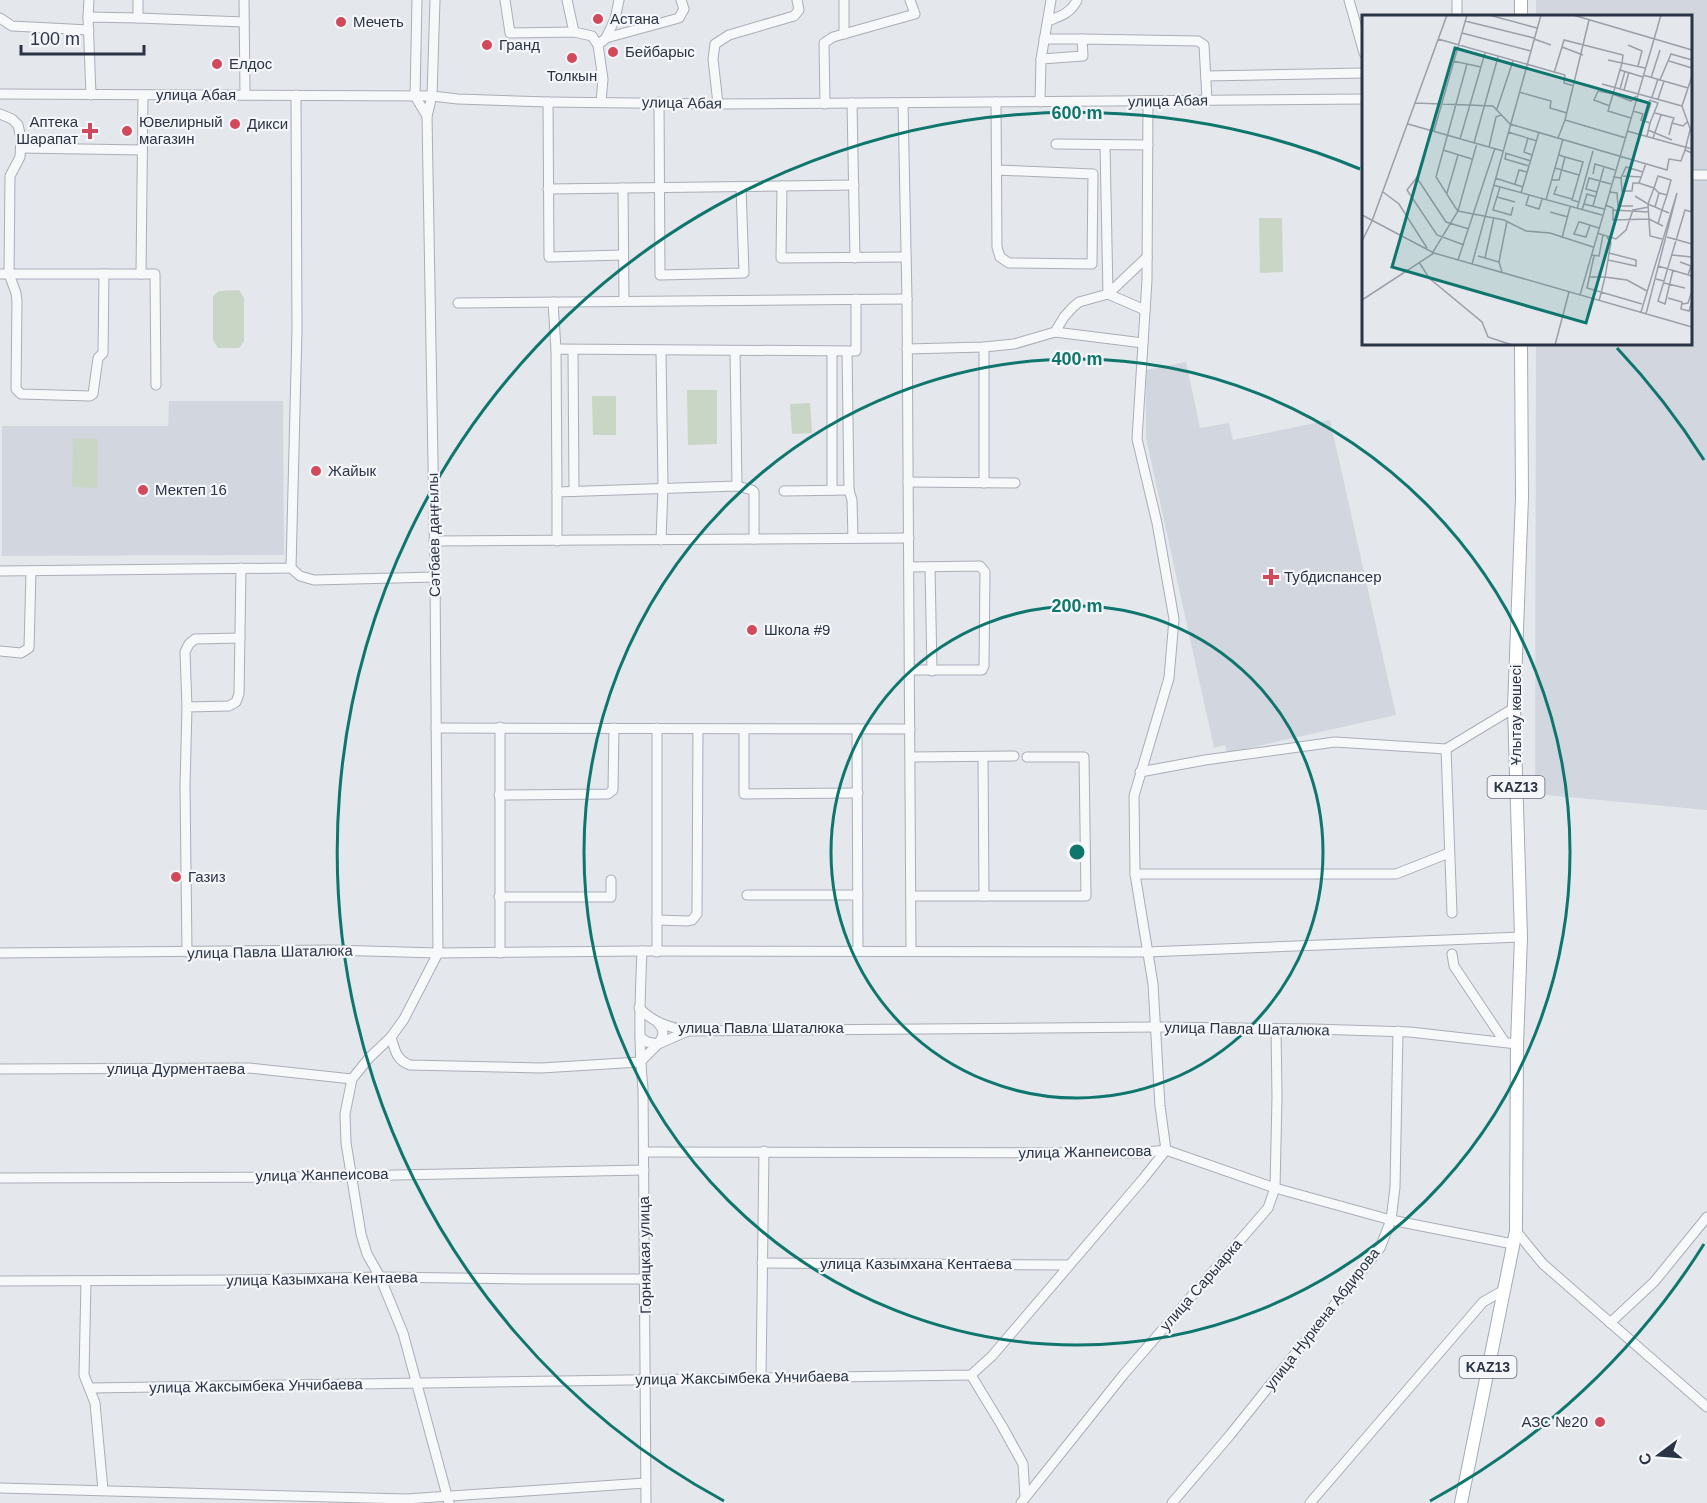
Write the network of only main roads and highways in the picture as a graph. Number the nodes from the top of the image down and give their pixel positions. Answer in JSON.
{"nodes":[{"id":1,"x":1521,"y":345,"type":"edge"},
{"id":2,"x":1461,"y":1503,"type":"edge"}],
"edges":[{"from":1,"to":2,"type":"main road","name":"Ұлытау көшесі","number":"KAZ13"}]}
